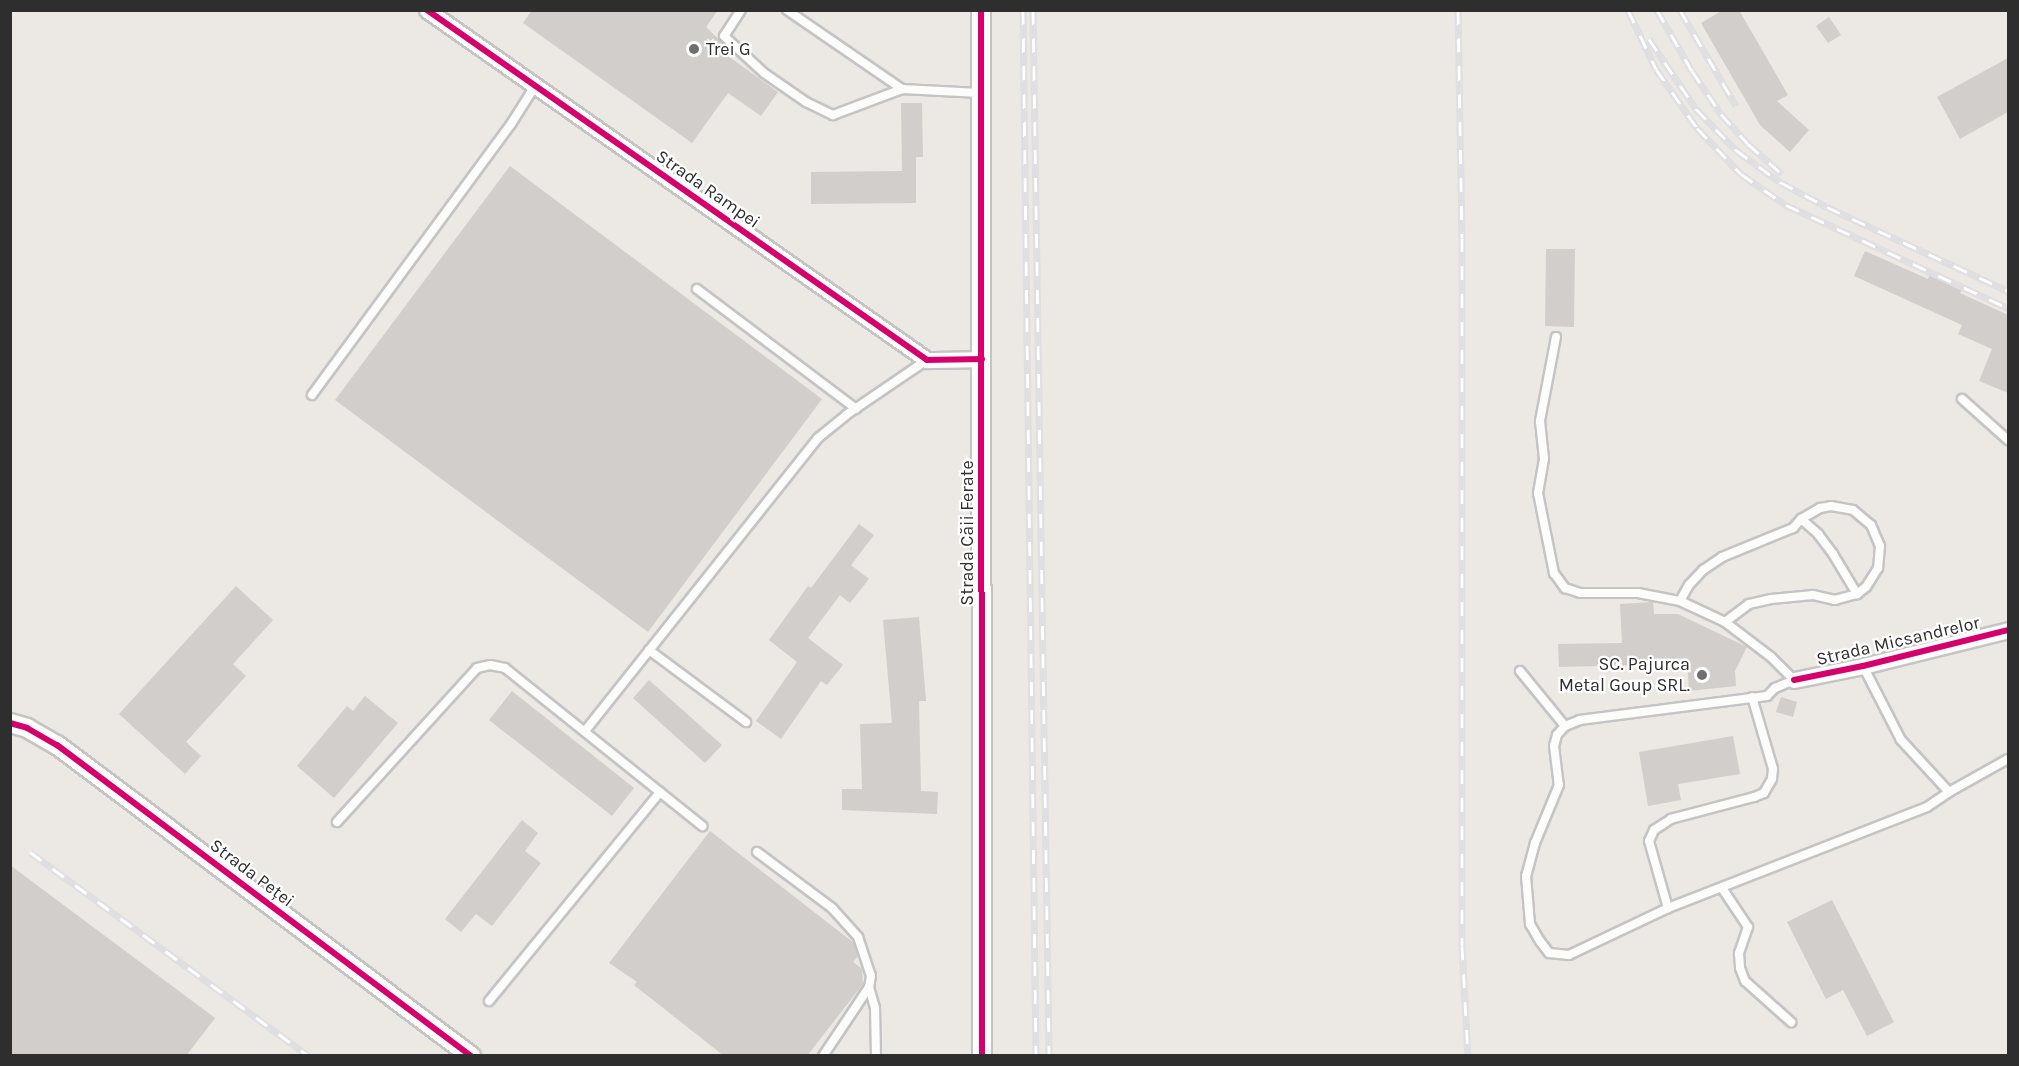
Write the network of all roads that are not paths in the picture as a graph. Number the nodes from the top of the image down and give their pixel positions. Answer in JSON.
{"nodes":[{"id":1,"x":427,"y":10,"type":"edge"},
{"id":2,"x":741,"y":10,"type":"edge"},
{"id":3,"x":787,"y":10,"type":"edge"},
{"id":4,"x":981,"y":10,"type":"edge"},
{"id":5,"x":536,"y":86,"type":"junction"},
{"id":6,"x":902,"y":89,"type":"junction"},
{"id":7,"x":981,"y":93,"type":"junction"},
{"id":8,"x":697,"y":290,"type":"dead end"},
{"id":9,"x":1556,"y":337,"type":"dead end"},
{"id":10,"x":982,"y":359,"type":"junction"},
{"id":11,"x":927,"y":360,"type":"junction"},
{"id":12,"x":312,"y":395,"type":"dead end"},
{"id":13,"x":1962,"y":399,"type":"dead end"},
{"id":14,"x":855,"y":409,"type":"junction"},
{"id":15,"x":2008,"y":440,"type":"edge"},
{"id":16,"x":1800,"y":519,"type":"junction"},
{"id":17,"x":1857,"y":594,"type":"junction"},
{"id":18,"x":1680,"y":601,"type":"junction"},
{"id":19,"x":1725,"y":622,"type":"junction"},
{"id":20,"x":2008,"y":630,"type":"edge"},
{"id":21,"x":649,"y":650,"type":"junction"},
{"id":22,"x":1863,"y":666,"type":"junction"},
{"id":23,"x":1520,"y":671,"type":"dead end"},
{"id":24,"x":1794,"y":680,"type":"junction"},
{"id":25,"x":1752,"y":697,"type":"junction"},
{"id":26,"x":746,"y":722,"type":"dead end"},
{"id":27,"x":10,"y":723,"type":"edge"},
{"id":28,"x":1565,"y":726,"type":"junction"},
{"id":29,"x":585,"y":730,"type":"junction"},
{"id":30,"x":2008,"y":759,"type":"edge"},
{"id":31,"x":660,"y":792,"type":"junction"},
{"id":32,"x":1949,"y":792,"type":"junction"},
{"id":33,"x":337,"y":822,"type":"dead end"},
{"id":34,"x":702,"y":826,"type":"dead end"},
{"id":35,"x":757,"y":852,"type":"dead end"},
{"id":36,"x":1722,"y":888,"type":"junction"},
{"id":37,"x":1668,"y":908,"type":"junction"},
{"id":38,"x":868,"y":987,"type":"junction"},
{"id":39,"x":489,"y":1001,"type":"dead end"},
{"id":40,"x":1791,"y":1022,"type":"dead end"},
{"id":41,"x":471,"y":1056,"type":"edge"},
{"id":42,"x":823,"y":1056,"type":"edge"},
{"id":43,"x":876,"y":1056,"type":"edge"},
{"id":44,"x":982,"y":1056,"type":"edge"}],
"edges":[{"from":1,"to":5,"type":"street","name":"Strada Rampei"},
{"from":2,"to":6,"type":"lane"},
{"from":3,"to":6,"type":"lane"},
{"from":4,"to":7,"type":"street","name":"Strada Căii Ferate"},
{"from":5,"to":11,"type":"street","name":"Strada Rampei"},
{"from":5,"to":12,"type":"lane"},
{"from":6,"to":7,"type":"lane"},
{"from":7,"to":10,"type":"street","name":"Strada Căii Ferate"},
{"from":8,"to":14,"type":"lane"},
{"from":9,"to":18,"type":"lane"},
{"from":10,"to":11,"type":"street"},
{"from":10,"to":44,"type":"street","name":"Strada Căii Ferate"},
{"from":11,"to":14,"type":"lane"},
{"from":13,"to":15,"type":"lane"},
{"from":14,"to":21,"type":"lane"},
{"from":16,"to":17,"type":"lane"},
{"from":16,"to":17,"type":"lane"},
{"from":16,"to":18,"type":"lane"},
{"from":17,"to":19,"type":"lane"},
{"from":18,"to":19,"type":"lane"},
{"from":19,"to":24,"type":"lane"},
{"from":20,"to":22,"type":"street","name":"Strada Micsandrelor"},
{"from":21,"to":26,"type":"lane"},
{"from":21,"to":29,"type":"lane"},
{"from":22,"to":24,"type":"street","name":"Strada Micsandrelor"},
{"from":22,"to":32,"type":"lane"},
{"from":23,"to":28,"type":"lane"},
{"from":24,"to":25,"type":"lane"},
{"from":25,"to":28,"type":"lane"},
{"from":25,"to":37,"type":"lane"},
{"from":27,"to":41,"type":"street","name":"Strada Peței"},
{"from":28,"to":37,"type":"lane"},
{"from":29,"to":31,"type":"lane"},
{"from":29,"to":33,"type":"lane"},
{"from":30,"to":32,"type":"lane"},
{"from":31,"to":34,"type":"lane"},
{"from":31,"to":39,"type":"lane"},
{"from":32,"to":36,"type":"lane"},
{"from":35,"to":38,"type":"lane"},
{"from":36,"to":37,"type":"lane"},
{"from":36,"to":40,"type":"lane"},
{"from":38,"to":42,"type":"lane"},
{"from":38,"to":43,"type":"lane"}]}
